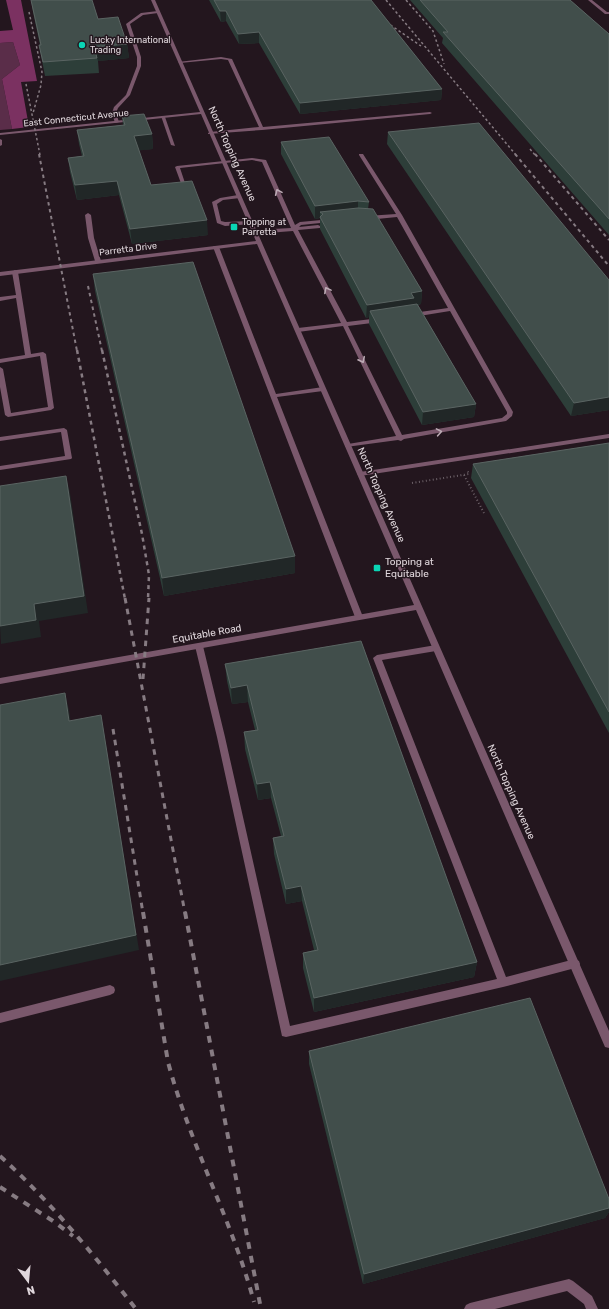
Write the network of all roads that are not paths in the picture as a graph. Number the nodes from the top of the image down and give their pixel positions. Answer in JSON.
{"nodes":[{"id":1,"x":153,"y":0,"type":"edge"},
{"id":2,"x":590,"y":0,"type":"edge"},
{"id":3,"x":157,"y":12,"type":"junction"},
{"id":4,"x":608,"y":14,"type":"edge"},
{"id":5,"x":180,"y":62,"type":"junction"},
{"id":6,"x":202,"y":113,"type":"junction"},
{"id":7,"x":430,"y":113,"type":"dead end"},
{"id":8,"x":163,"y":117,"type":"junction"},
{"id":9,"x":117,"y":122,"type":"junction"},
{"id":10,"x":262,"y":128,"type":"junction"},
{"id":11,"x":210,"y":133,"type":"junction"},
{"id":12,"x":0,"y":134,"type":"edge"},
{"id":13,"x":0,"y":140,"type":"edge"},
{"id":14,"x":0,"y":145,"type":"edge"},
{"id":15,"x":173,"y":145,"type":"dead end"},
{"id":16,"x":361,"y":155,"type":"dead end"},
{"id":17,"x":223,"y":163,"type":"junction"},
{"id":18,"x":184,"y":186,"type":"edge"},
{"id":19,"x":238,"y":197,"type":"junction"},
{"id":20,"x":88,"y":215,"type":"dead end"},
{"id":21,"x":399,"y":215,"type":"junction"},
{"id":22,"x":358,"y":217,"type":"edge"},
{"id":23,"x":372,"y":218,"type":"junction"},
{"id":24,"x":336,"y":220,"type":"edge"},
{"id":25,"x":363,"y":222,"type":"edge"},
{"id":26,"x":250,"y":223,"type":"junction"},
{"id":27,"x":333,"y":226,"type":"edge"},
{"id":28,"x":294,"y":228,"type":"junction"},
{"id":29,"x":254,"y":232,"type":"junction"},
{"id":30,"x":258,"y":242,"type":"junction"},
{"id":31,"x":216,"y":247,"type":"junction"},
{"id":32,"x":98,"y":261,"type":"junction"},
{"id":33,"x":15,"y":272,"type":"junction"},
{"id":34,"x":0,"y":274,"type":"edge"},
{"id":35,"x":19,"y":296,"type":"junction"},
{"id":36,"x":0,"y":298,"type":"edge"},
{"id":37,"x":452,"y":309,"type":"junction"},
{"id":38,"x":406,"y":316,"type":"edge"},
{"id":39,"x":383,"y":319,"type":"edge"},
{"id":40,"x":345,"y":325,"type":"junction"},
{"id":41,"x":298,"y":330,"type":"junction"},
{"id":42,"x":28,"y":357,"type":"junction"},
{"id":43,"x":0,"y":361,"type":"edge"},
{"id":44,"x":0,"y":368,"type":"edge"},
{"id":45,"x":323,"y":389,"type":"junction"},
{"id":46,"x":274,"y":396,"type":"junction"},
{"id":47,"x":609,"y":436,"type":"edge"},
{"id":48,"x":400,"y":438,"type":"junction"},
{"id":49,"x":0,"y":439,"type":"edge"},
{"id":50,"x":348,"y":446,"type":"junction"},
{"id":51,"x":0,"y":468,"type":"edge"},
{"id":52,"x":360,"y":474,"type":"junction"},
{"id":53,"x":418,"y":607,"type":"junction"},
{"id":54,"x":358,"y":617,"type":"junction"},
{"id":55,"x":199,"y":646,"type":"junction"},
{"id":56,"x":436,"y":648,"type":"junction"},
{"id":57,"x":0,"y":681,"type":"edge"},
{"id":58,"x":575,"y":964,"type":"junction"},
{"id":59,"x":503,"y":982,"type":"junction"},
{"id":60,"x":110,"y":990,"type":"dead end"},
{"id":61,"x":0,"y":1018,"type":"edge"},
{"id":62,"x":609,"y":1043,"type":"edge"},
{"id":63,"x":470,"y":1309,"type":"edge"},
{"id":64,"x":592,"y":1309,"type":"edge"}],
"edges":[{"from":1,"to":3,"type":"street","name":"North Topping Avenue"},
{"from":2,"to":4,"type":"street"},
{"from":3,"to":5,"type":"street","name":"North Topping Avenue"},
{"from":3,"to":9,"type":"street"},
{"from":5,"to":6,"type":"street","name":"North Topping Avenue"},
{"from":5,"to":10,"type":"street"},
{"from":6,"to":8,"type":"street","name":"East Connecticut Avenue"},
{"from":6,"to":11,"type":"street","name":"North Topping Avenue"},
{"from":7,"to":10,"type":"street"},
{"from":8,"to":9,"type":"street","name":"East Connecticut Avenue"},
{"from":8,"to":15,"type":"street"},
{"from":9,"to":12,"type":"street","name":"East Connecticut Avenue"},
{"from":10,"to":11,"type":"street"},
{"from":11,"to":17,"type":"street","name":"North Topping Avenue"},
{"from":13,"to":14,"type":"street"},
{"from":16,"to":21,"type":"street"},
{"from":17,"to":18,"type":"street"},
{"from":17,"to":19,"type":"street","name":"North Topping Avenue"},
{"from":28,"to":17,"type":"street","one_way":true},
{"from":19,"to":26,"type":"street","name":"North Topping Avenue"},
{"from":19,"to":26,"type":"street"},
{"from":20,"to":32,"type":"street"},
{"from":21,"to":23,"type":"street"},
{"from":21,"to":37,"type":"street"},
{"from":22,"to":23,"type":"street"},
{"from":23,"to":25,"type":"street"},
{"from":24,"to":28,"type":"street"},
{"from":26,"to":29,"type":"street","name":"North Topping Avenue"},
{"from":27,"to":28,"type":"street"},
{"from":28,"to":29,"type":"street"},
{"from":40,"to":28,"type":"street","one_way":true},
{"from":29,"to":30,"type":"street","name":"North Topping Avenue"},
{"from":30,"to":31,"type":"street","name":"Parretta Drive"},
{"from":30,"to":41,"type":"street","name":"North Topping Avenue"},
{"from":31,"to":32,"type":"street","name":"Parretta Drive"},
{"from":31,"to":46,"type":"street"},
{"from":32,"to":33,"type":"street","name":"Parretta Drive"},
{"from":33,"to":34,"type":"street","name":"Parretta Drive"},
{"from":33,"to":35,"type":"street"},
{"from":35,"to":36,"type":"street"},
{"from":35,"to":42,"type":"street"},
{"from":37,"to":38,"type":"street"},
{"from":48,"to":37,"type":"street","one_way":true},
{"from":39,"to":40,"type":"street"},
{"from":40,"to":41,"type":"street"},
{"from":40,"to":48,"type":"street","one_way":true},
{"from":41,"to":45,"type":"street","name":"North Topping Avenue"},
{"from":42,"to":43,"type":"street"},
{"from":42,"to":44,"type":"street"},
{"from":45,"to":46,"type":"street"},
{"from":45,"to":50,"type":"street","name":"North Topping Avenue"},
{"from":46,"to":54,"type":"street"},
{"from":47,"to":52,"type":"street"},
{"from":48,"to":50,"type":"street"},
{"from":49,"to":51,"type":"street"},
{"from":50,"to":52,"type":"street","name":"North Topping Avenue"},
{"from":52,"to":53,"type":"street","name":"North Topping Avenue"},
{"from":53,"to":54,"type":"street","name":"Equitable Road"},
{"from":53,"to":56,"type":"street","name":"North Topping Avenue"},
{"from":54,"to":55,"type":"street","name":"Equitable Road"},
{"from":55,"to":57,"type":"street","name":"Equitable Road"},
{"from":55,"to":59,"type":"street"},
{"from":56,"to":58,"type":"street","name":"North Topping Avenue"},
{"from":56,"to":59,"type":"street"},
{"from":58,"to":59,"type":"street"},
{"from":58,"to":62,"type":"street","name":"North Topping Avenue"},
{"from":60,"to":61,"type":"street"},
{"from":63,"to":64,"type":"street"}]}
